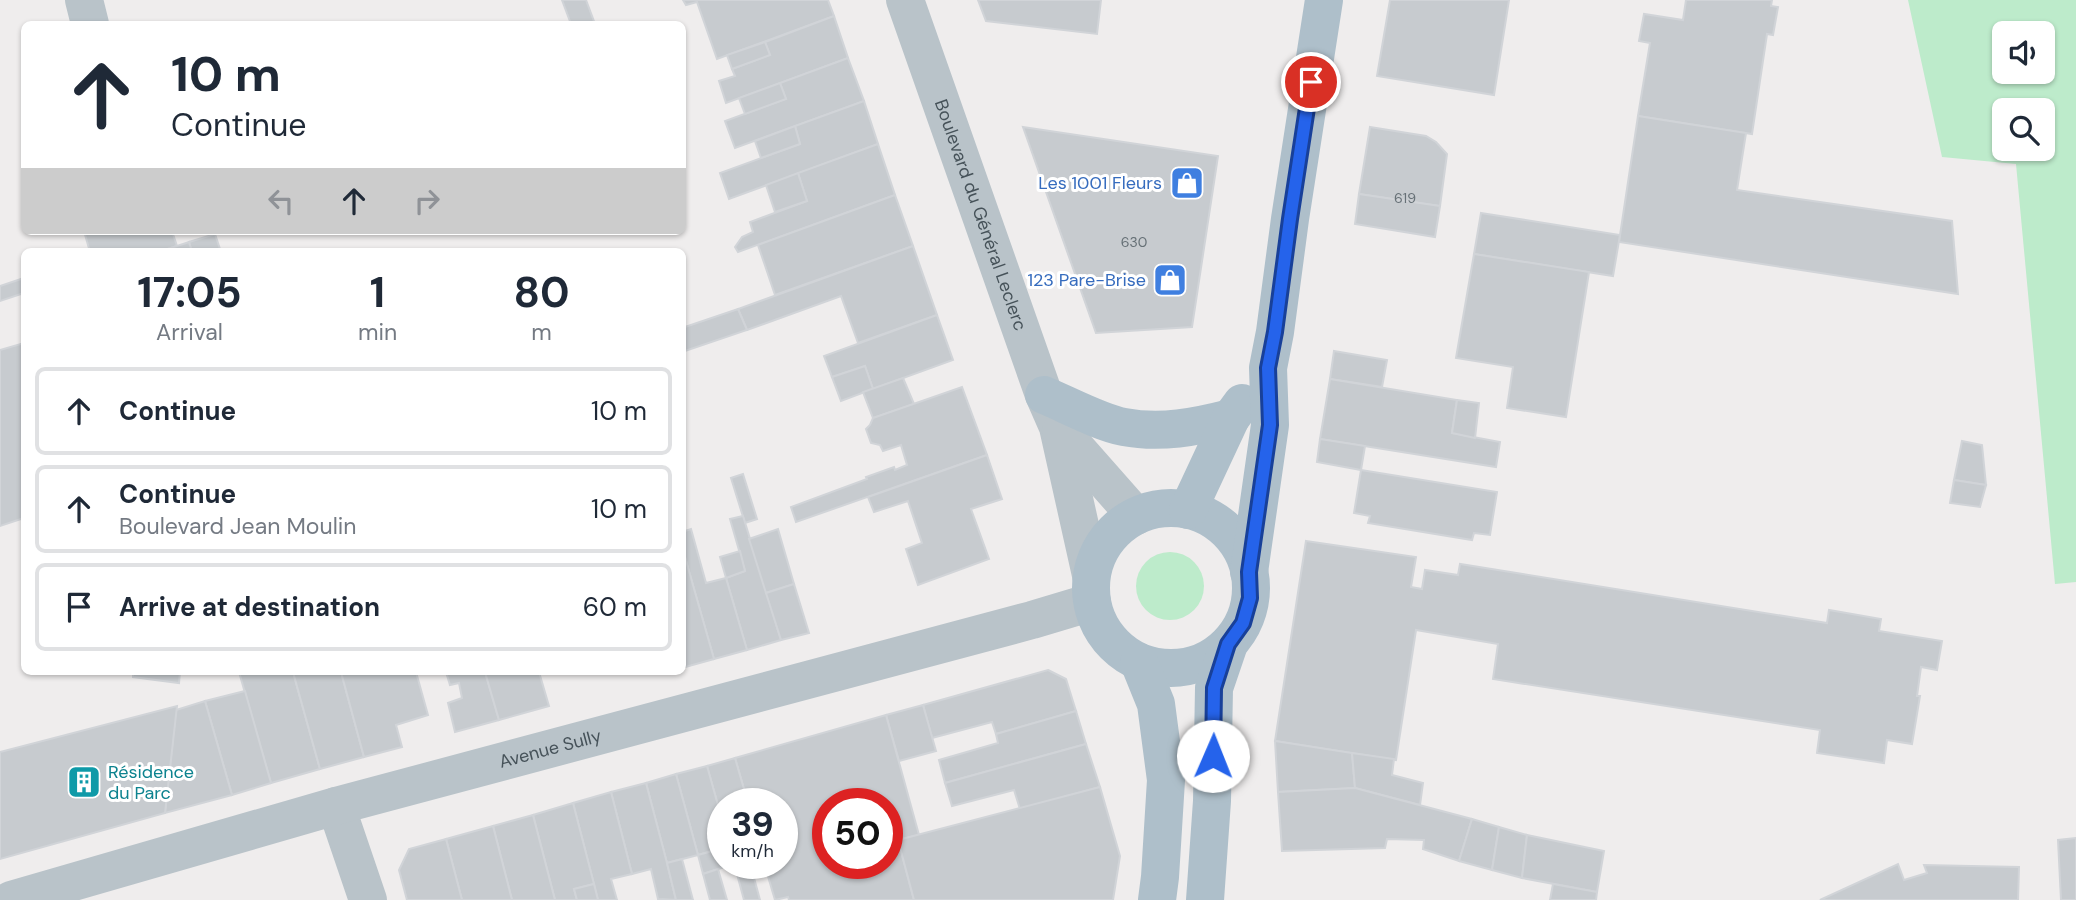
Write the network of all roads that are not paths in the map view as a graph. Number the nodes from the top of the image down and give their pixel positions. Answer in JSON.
{"nodes":[{"id":1,"x":84,"y":0,"type":"edge"},
{"id":2,"x":905,"y":0,"type":"edge"},
{"id":3,"x":1324,"y":0,"type":"edge"},
{"id":4,"x":89,"y":21,"type":"edge"},
{"id":5,"x":1268,"y":368,"type":"junction"},
{"id":6,"x":1051,"y":411,"type":"junction"},
{"id":7,"x":1231,"y":418,"type":"junction"},
{"id":8,"x":1188,"y":510,"type":"junction"},
{"id":9,"x":1136,"y":516,"type":"junction"},
{"id":10,"x":1249,"y":572,"type":"junction"},
{"id":11,"x":1092,"y":588,"type":"junction"},
{"id":12,"x":1228,"y":644,"type":"junction"},
{"id":13,"x":1139,"y":662,"type":"junction"},
{"id":14,"x":336,"y":806,"type":"junction"},
{"id":15,"x":11,"y":900,"type":"edge"},
{"id":16,"x":368,"y":900,"type":"edge"},
{"id":17,"x":1157,"y":900,"type":"edge"},
{"id":18,"x":1205,"y":900,"type":"edge"}],
"edges":[{"from":1,"to":4,"type":"street"},
{"from":2,"to":6,"type":"street","name":"Boulevard du Général Leclerc"},
{"from":3,"to":5,"type":"main road"},
{"from":5,"to":7,"type":"main road"},
{"from":5,"to":10,"type":"main road"},
{"from":6,"to":7,"type":"main road"},
{"from":6,"to":9,"type":"street","name":"Boulevard du Général Leclerc"},
{"from":6,"to":11,"type":"street","name":"Boulevard du Général Leclerc"},
{"from":7,"to":8,"type":"main road"},
{"from":8,"to":9,"type":"main road"},
{"from":8,"to":10,"type":"main road"},
{"from":9,"to":11,"type":"main road"},
{"from":10,"to":12,"type":"main road"},
{"from":11,"to":13,"type":"main road"},
{"from":11,"to":14,"type":"street","name":"Avenue Sully"},
{"from":12,"to":13,"type":"main road"},
{"from":12,"to":18,"type":"main road"},
{"from":13,"to":17,"type":"main road"},
{"from":14,"to":15,"type":"street","name":"Avenue Sully"},
{"from":14,"to":16,"type":"street"}]}
